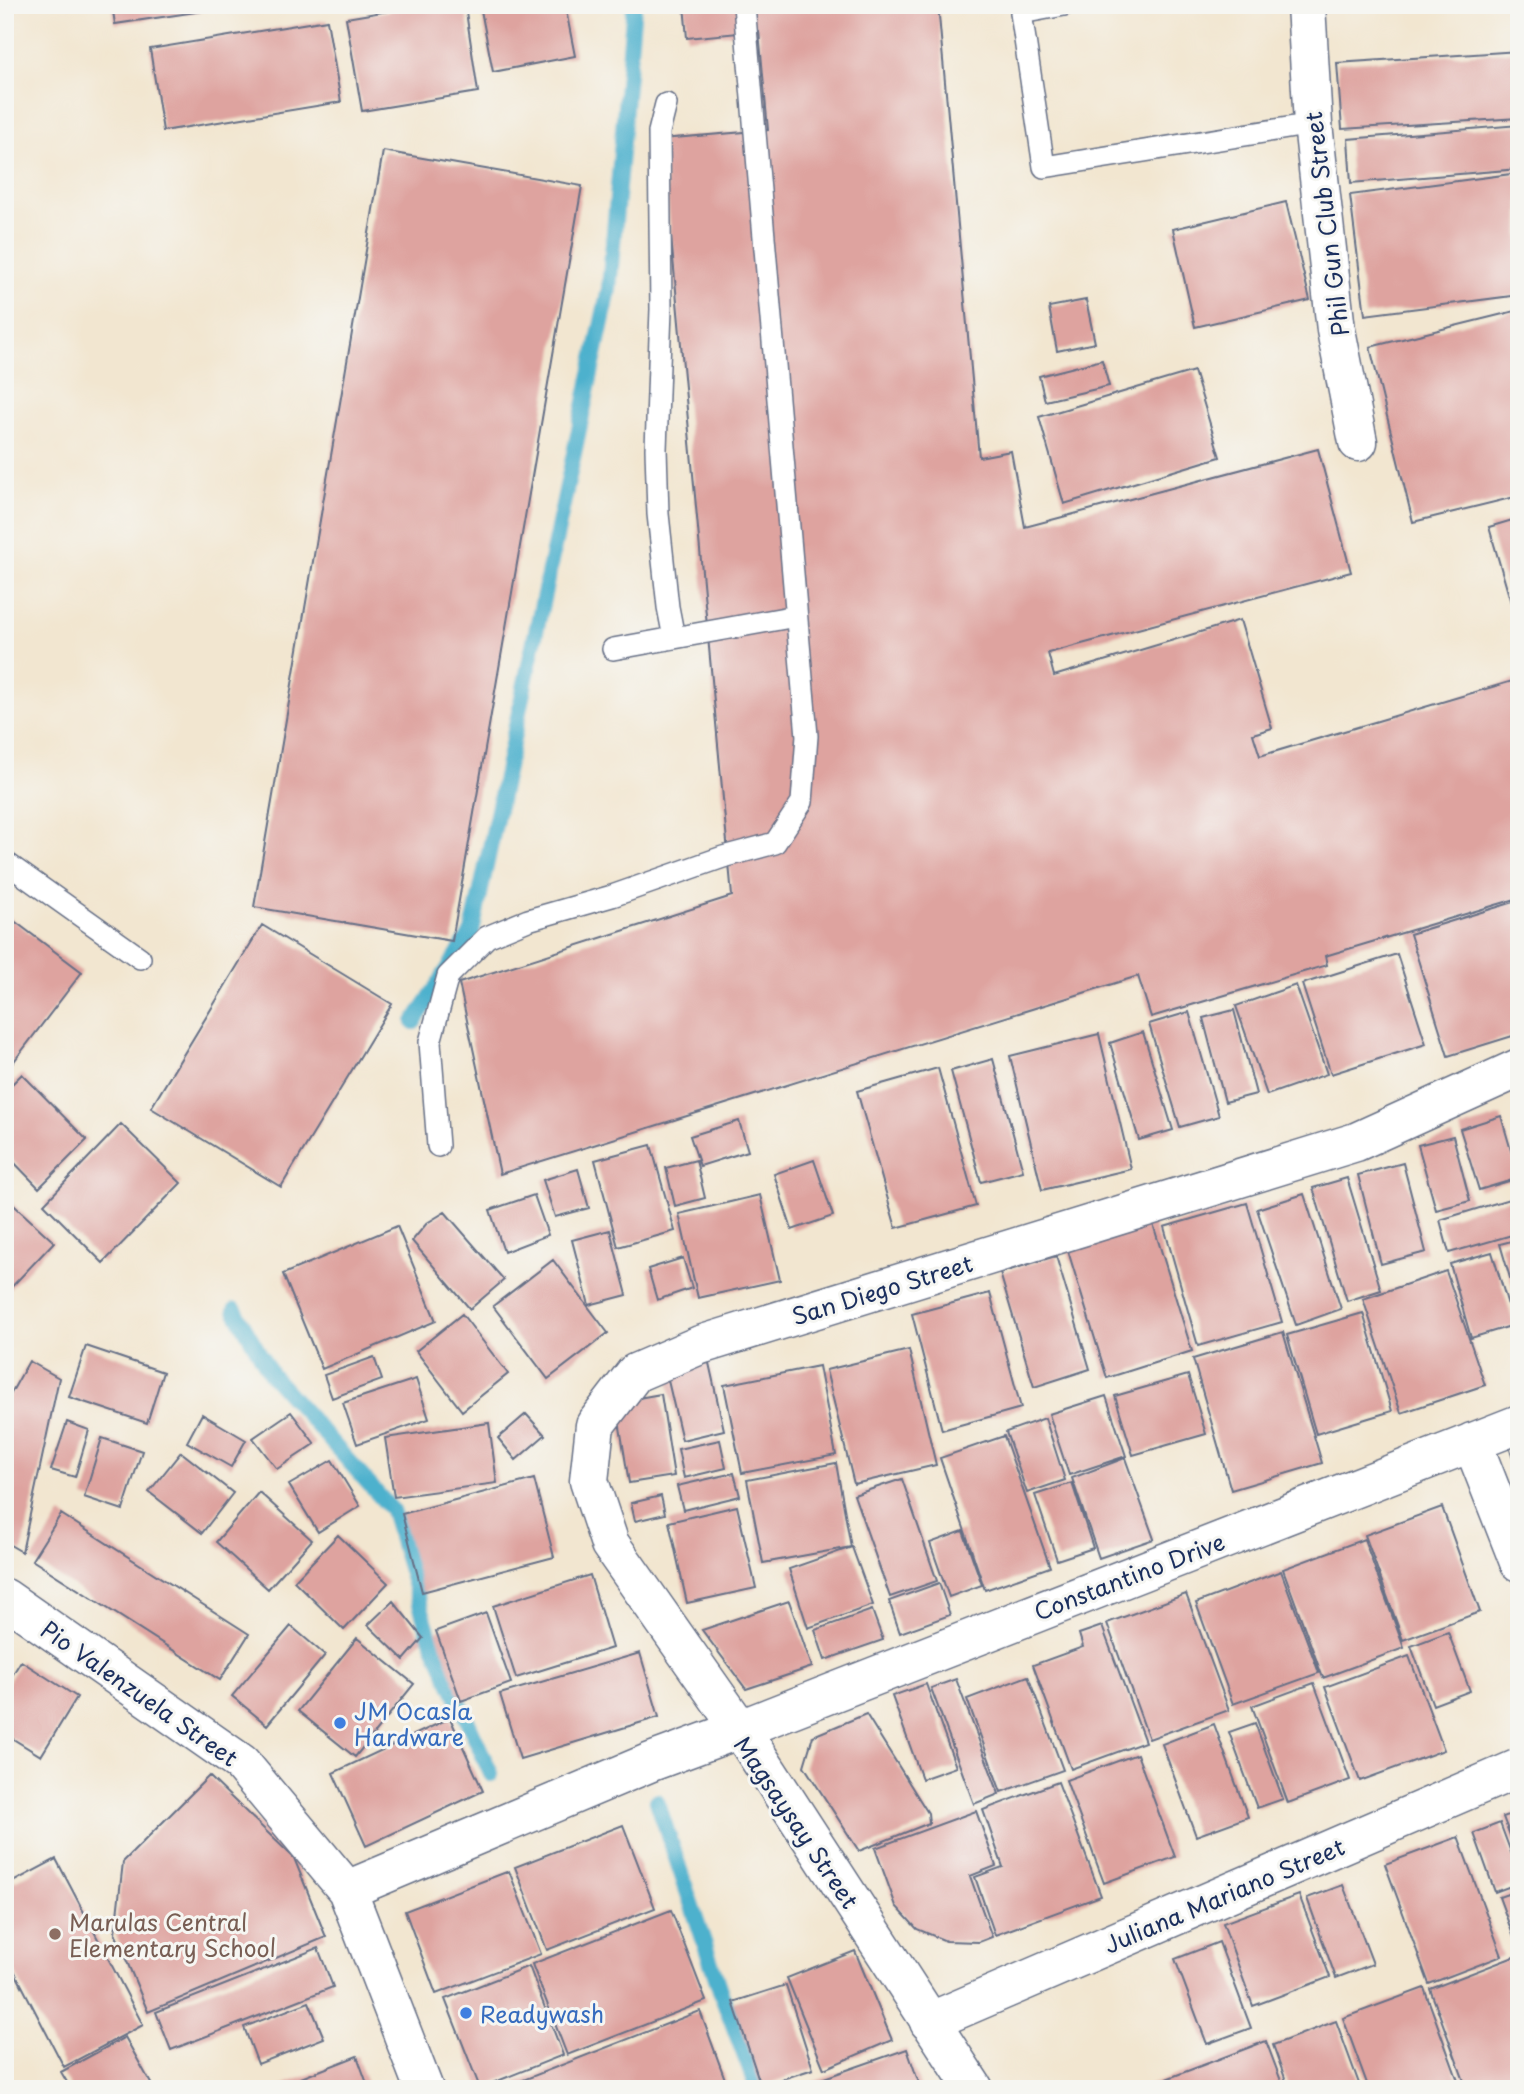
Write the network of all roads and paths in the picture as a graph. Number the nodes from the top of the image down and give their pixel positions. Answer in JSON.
{"nodes":[{"id":1,"x":744,"y":5,"type":"edge"},
{"id":2,"x":1064,"y":5,"type":"edge"},
{"id":3,"x":1306,"y":5,"type":"edge"},
{"id":4,"x":666,"y":104,"type":"dead end"},
{"id":5,"x":1313,"y":124,"type":"junction"},
{"id":6,"x":1358,"y":442,"type":"dead end"},
{"id":7,"x":796,"y":616,"type":"junction"},
{"id":8,"x":674,"y":638,"type":"junction"},
{"id":9,"x":614,"y":649,"type":"dead end"},
{"id":10,"x":5,"y":862,"type":"edge"},
{"id":11,"x":140,"y":958,"type":"dead end"},
{"id":12,"x":1516,"y":1080,"type":"edge"},
{"id":13,"x":438,"y":1146,"type":"dead end"},
{"id":14,"x":1519,"y":1424,"type":"edge"},
{"id":15,"x":1472,"y":1442,"type":"junction"},
{"id":16,"x":1519,"y":1562,"type":"edge"},
{"id":17,"x":5,"y":1598,"type":"edge"},
{"id":18,"x":740,"y":1729,"type":"junction"},
{"id":19,"x":1519,"y":1768,"type":"edge"},
{"id":20,"x":347,"y":1890,"type":"junction"},
{"id":21,"x":929,"y":2022,"type":"junction"},
{"id":22,"x":424,"y":2089,"type":"edge"},
{"id":23,"x":974,"y":2089,"type":"edge"}],
"edges":[{"from":1,"to":7,"type":"lane"},
{"from":2,"to":5,"type":"lane"},
{"from":3,"to":5,"type":"street","name":"Phil Gun Club Street"},
{"from":4,"to":8,"type":"lane"},
{"from":5,"to":6,"type":"street","name":"Phil Gun Club Street"},
{"from":7,"to":8,"type":"lane"},
{"from":7,"to":13,"type":"lane"},
{"from":8,"to":9,"type":"lane"},
{"from":10,"to":11,"type":"lane"},
{"from":12,"to":18,"type":"street","name":"San Diego Street"},
{"from":14,"to":15,"type":"street","name":"Constantino Drive"},
{"from":15,"to":16,"type":"street"},
{"from":15,"to":18,"type":"street","name":"Constantino Drive"},
{"from":17,"to":20,"type":"street","name":"Pio Valenzuela Street"},
{"from":18,"to":20,"type":"street","name":"Magsaysay Street"},
{"from":18,"to":21,"type":"street","name":"Magsaysay Street"},
{"from":19,"to":21,"type":"street","name":"Juliana Mariano Street"},
{"from":20,"to":22,"type":"street","name":"Pio Valenzuela Street"},
{"from":21,"to":23,"type":"street","name":"Magsaysay Street"}]}
